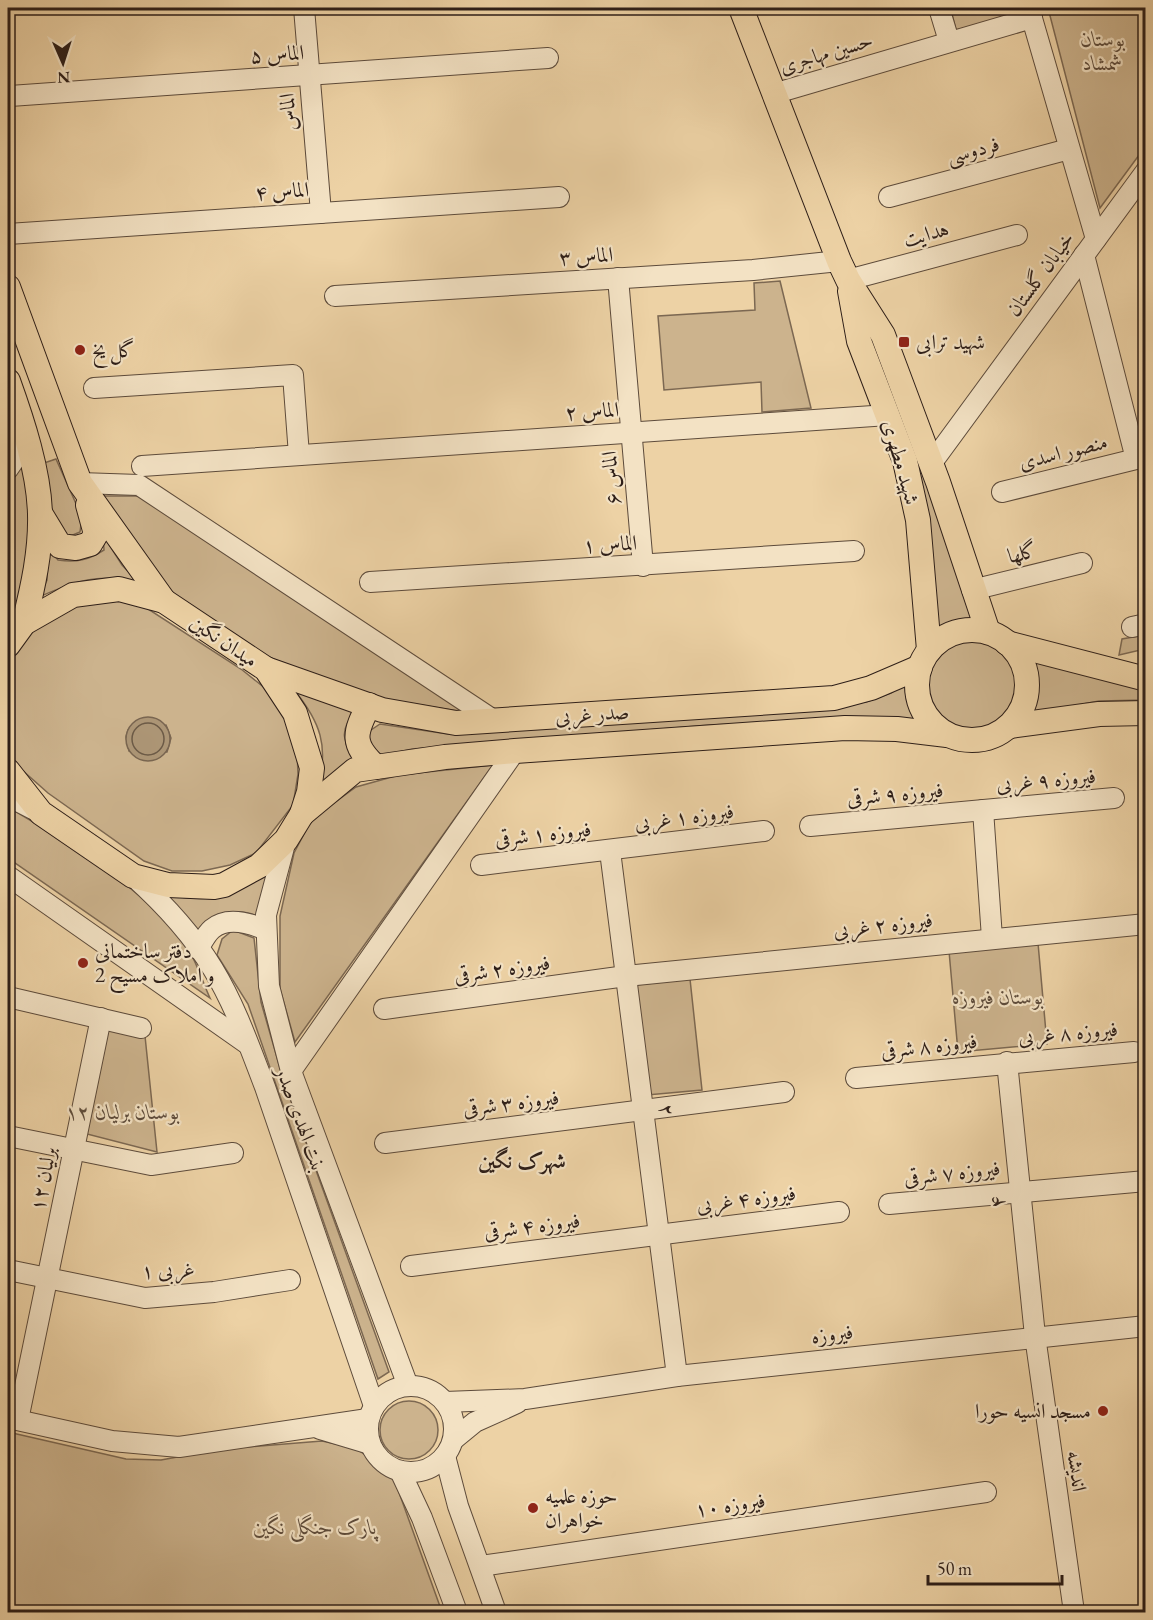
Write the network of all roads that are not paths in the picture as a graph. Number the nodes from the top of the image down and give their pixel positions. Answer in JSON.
{"nodes":[{"id":1,"x":304,"y":8,"type":"edge"},
{"id":2,"x":741,"y":8,"type":"edge"},
{"id":3,"x":939,"y":8,"type":"edge"},
{"id":4,"x":1031,"y":13,"type":"edge"},
{"id":5,"x":949,"y":41,"type":"junction"},
{"id":6,"x":548,"y":58,"type":"dead end"},
{"id":7,"x":310,"y":75,"type":"junction"},
{"id":8,"x":773,"y":94,"type":"junction"},
{"id":9,"x":9,"y":96,"type":"dead end"},
{"id":10,"x":1069,"y":149,"type":"junction"},
{"id":11,"x":1146,"y":171,"type":"edge"},
{"id":12,"x":559,"y":197,"type":"dead end"},
{"id":13,"x":889,"y":197,"type":"dead end"},
{"id":14,"x":321,"y":213,"type":"junction"},
{"id":15,"x":8,"y":234,"type":"edge"},
{"id":16,"x":1017,"y":235,"type":"dead end"},
{"id":17,"x":1096,"y":239,"type":"junction"},
{"id":18,"x":1084,"y":255,"type":"junction"},
{"id":19,"x":844,"y":270,"type":"junction"},
{"id":20,"x":618,"y":278,"type":"junction"},
{"id":21,"x":8,"y":287,"type":"edge"},
{"id":22,"x":335,"y":296,"type":"dead end"},
{"id":23,"x":8,"y":381,"type":"edge"},
{"id":24,"x":94,"y":388,"type":"dead end"},
{"id":25,"x":888,"y":415,"type":"junction"},
{"id":26,"x":14,"y":417,"type":"edge"},
{"id":27,"x":632,"y":432,"type":"junction"},
{"id":28,"x":27,"y":440,"type":"junction"},
{"id":29,"x":1137,"y":445,"type":"edge"},
{"id":30,"x":299,"y":455,"type":"junction"},
{"id":31,"x":931,"y":464,"type":"junction"},
{"id":32,"x":142,"y":466,"type":"dead end"},
{"id":33,"x":8,"y":469,"type":"edge"},
{"id":34,"x":80,"y":483,"type":"junction"},
{"id":35,"x":1002,"y":492,"type":"dead end"},
{"id":36,"x":40,"y":513,"type":"junction"},
{"id":37,"x":854,"y":551,"type":"dead end"},
{"id":38,"x":1082,"y":563,"type":"dead end"},
{"id":39,"x":643,"y":566,"type":"junction"},
{"id":40,"x":370,"y":582,"type":"dead end"},
{"id":41,"x":972,"y":590,"type":"junction"},
{"id":42,"x":164,"y":601,"type":"junction"},
{"id":43,"x":24,"y":623,"type":"junction"},
{"id":44,"x":998,"y":638,"type":"junction"},
{"id":45,"x":8,"y":645,"type":"edge"},
{"id":46,"x":924,"y":658,"type":"junction"},
{"id":47,"x":266,"y":669,"type":"junction"},
{"id":48,"x":1146,"y":679,"type":"edge"},
{"id":49,"x":369,"y":705,"type":"junction"},
{"id":50,"x":1146,"y":713,"type":"edge"},
{"id":51,"x":495,"y":721,"type":"junction"},
{"id":52,"x":1010,"y":726,"type":"junction"},
{"id":53,"x":947,"y":735,"type":"junction"},
{"id":54,"x":515,"y":751,"type":"junction"},
{"id":55,"x":376,"y":767,"type":"junction"},
{"id":56,"x":8,"y":771,"type":"edge"},
{"id":57,"x":8,"y":796,"type":"edge"},
{"id":58,"x":1114,"y":798,"type":"dead end"},
{"id":59,"x":983,"y":810,"type":"junction"},
{"id":60,"x":41,"y":813,"type":"junction"},
{"id":61,"x":302,"y":814,"type":"junction"},
{"id":62,"x":810,"y":826,"type":"dead end"},
{"id":63,"x":764,"y":831,"type":"dead end"},
{"id":64,"x":286,"y":840,"type":"junction"},
{"id":65,"x":610,"y":851,"type":"junction"},
{"id":66,"x":481,"y":865,"type":"dead end"},
{"id":67,"x":8,"y":876,"type":"edge"},
{"id":68,"x":133,"y":876,"type":"junction"},
{"id":69,"x":1146,"y":924,"type":"edge"},
{"id":70,"x":266,"y":930,"type":"junction"},
{"id":71,"x":992,"y":938,"type":"junction"},
{"id":72,"x":198,"y":949,"type":"junction"},
{"id":73,"x":626,"y":976,"type":"junction"},
{"id":74,"x":8,"y":997,"type":"edge"},
{"id":75,"x":384,"y":1009,"type":"dead end"},
{"id":76,"x":101,"y":1018,"type":"junction"},
{"id":77,"x":141,"y":1028,"type":"dead end"},
{"id":78,"x":248,"y":1044,"type":"junction"},
{"id":79,"x":1134,"y":1052,"type":"dead end"},
{"id":80,"x":1007,"y":1062,"type":"junction"},
{"id":81,"x":291,"y":1071,"type":"junction"},
{"id":82,"x":856,"y":1078,"type":"dead end"},
{"id":83,"x":784,"y":1092,"type":"dead end"},
{"id":84,"x":643,"y":1110,"type":"junction"},
{"id":85,"x":8,"y":1136,"type":"edge"},
{"id":86,"x":385,"y":1143,"type":"dead end"},
{"id":87,"x":73,"y":1150,"type":"junction"},
{"id":88,"x":233,"y":1154,"type":"dead end"},
{"id":89,"x":1146,"y":1181,"type":"edge"},
{"id":90,"x":1020,"y":1190,"type":"junction"},
{"id":91,"x":889,"y":1204,"type":"dead end"},
{"id":92,"x":839,"y":1212,"type":"dead end"},
{"id":93,"x":659,"y":1234,"type":"junction"},
{"id":94,"x":411,"y":1266,"type":"dead end"},
{"id":95,"x":8,"y":1270,"type":"edge"},
{"id":96,"x":48,"y":1278,"type":"junction"},
{"id":97,"x":290,"y":1280,"type":"dead end"},
{"id":98,"x":1146,"y":1326,"type":"edge"},
{"id":99,"x":1035,"y":1336,"type":"junction"},
{"id":100,"x":677,"y":1376,"type":"junction"},
{"id":101,"x":408,"y":1386,"type":"junction"},
{"id":102,"x":525,"y":1399,"type":"junction"},
{"id":103,"x":445,"y":1402,"type":"junction"},
{"id":104,"x":371,"y":1413,"type":"junction"},
{"id":105,"x":13,"y":1419,"type":"edge"},
{"id":106,"x":312,"y":1427,"type":"junction"},
{"id":107,"x":370,"y":1444,"type":"junction"},
{"id":108,"x":449,"y":1448,"type":"junction"},
{"id":109,"x":400,"y":1471,"type":"junction"},
{"id":110,"x":986,"y":1492,"type":"dead end"},
{"id":111,"x":481,"y":1566,"type":"junction"},
{"id":112,"x":457,"y":1612,"type":"edge"},
{"id":113,"x":496,"y":1612,"type":"edge"},
{"id":114,"x":1074,"y":1612,"type":"edge"}],
"edges":[{"from":1,"to":7,"type":"street","name":"الماس"},
{"from":2,"to":8,"type":"main road","name":"شهید مطهری"},
{"from":3,"to":5,"type":"street"},
{"from":4,"to":5,"type":"street","name":"حسین مهاجری"},
{"from":4,"to":10,"type":"street"},
{"from":5,"to":8,"type":"street","name":"حسین مهاجری"},
{"from":6,"to":7,"type":"street","name":"الماس ۵"},
{"from":7,"to":9,"type":"street","name":"الماس ۵"},
{"from":7,"to":14,"type":"street","name":"الماس"},
{"from":8,"to":19,"type":"main road","name":"شهید مطهری"},
{"from":10,"to":13,"type":"street","name":"فردوسی"},
{"from":10,"to":17,"type":"street"},
{"from":11,"to":17,"type":"street","name":"خیابان گلستان"},
{"from":12,"to":14,"type":"street","name":"الماس ۴"},
{"from":14,"to":15,"type":"street","name":"الماس ۴"},
{"from":16,"to":19,"type":"street","name":"هدایت"},
{"from":17,"to":18,"type":"street","name":"خیابان گلستان"},
{"from":18,"to":29,"type":"street"},
{"from":18,"to":31,"type":"street","name":"خیابان گلستان"},
{"from":19,"to":20,"type":"street","name":"الماس ۳"},
{"from":19,"to":25,"type":"main road","name":"شهید مطهری"},
{"from":19,"to":31,"type":"main road","name":"شهید مطهری"},
{"from":20,"to":22,"type":"street","name":"الماس ۳"},
{"from":20,"to":27,"type":"street","name":"الماس ۶"},
{"from":21,"to":34,"type":"main road"},
{"from":23,"to":26,"type":"main road"},
{"from":24,"to":30,"type":"street"},
{"from":25,"to":27,"type":"street","name":"الماس ۲"},
{"from":25,"to":46,"type":"main road","name":"شهید مطهری"},
{"from":26,"to":28,"type":"main road"},
{"from":27,"to":30,"type":"street","name":"الماس ۲"},
{"from":27,"to":39,"type":"street","name":"الماس ۶"},
{"from":28,"to":33,"type":"street"},
{"from":28,"to":36,"type":"main road"},
{"from":29,"to":35,"type":"street","name":"منصور اسدی"},
{"from":30,"to":32,"type":"street","name":"الماس ۲"},
{"from":31,"to":41,"type":"main road","name":"شهید مطهری"},
{"from":34,"to":36,"type":"main road"},
{"from":34,"to":42,"type":"main road"},
{"from":34,"to":51,"type":"street"},
{"from":36,"to":43,"type":"main road"},
{"from":37,"to":39,"type":"street","name":"الماس ۱"},
{"from":38,"to":41,"type":"street","name":"گلها"},
{"from":39,"to":40,"type":"street","name":"الماس ۱"},
{"from":41,"to":44,"type":"main road","name":"شهید مطهری"},
{"from":42,"to":43,"type":"main road","name":"میدان نگین"},
{"from":42,"to":47,"type":"main road","name":"میدان نگین"},
{"from":43,"to":45,"type":"main road","name":"میدان نگین"},
{"from":44,"to":46,"type":"main road"},
{"from":44,"to":48,"type":"main road"},
{"from":44,"to":52,"type":"main road"},
{"from":46,"to":51,"type":"main road","name":"صدر غربی"},
{"from":46,"to":53,"type":"main road"},
{"from":47,"to":49,"type":"main road","name":"صدر غربی"},
{"from":47,"to":61,"type":"main road","name":"میدان نگین"},
{"from":49,"to":51,"type":"main road","name":"صدر غربی"},
{"from":49,"to":55,"type":"main road"},
{"from":50,"to":52,"type":"main road"},
{"from":52,"to":53,"type":"main road"},
{"from":53,"to":54,"type":"main road","name":"صدر غربی"},
{"from":54,"to":55,"type":"main road","name":"صدر غربی"},
{"from":54,"to":81,"type":"street"},
{"from":55,"to":61,"type":"main road","name":"صدر غربی"},
{"from":56,"to":60,"type":"main road","name":"میدان نگین"},
{"from":57,"to":60,"type":"street"},
{"from":58,"to":59,"type":"street","name":"فیروزه ۹ غربی"},
{"from":59,"to":62,"type":"street","name":"فیروزه ۹ شرقی"},
{"from":59,"to":71,"type":"street"},
{"from":60,"to":68,"type":"main road","name":"میدان نگین"},
{"from":61,"to":64,"type":"main road","name":"میدان نگین"},
{"from":63,"to":65,"type":"street","name":"فیروزه ۱ غربی"},
{"from":64,"to":68,"type":"main road","name":"میدان نگین"},
{"from":64,"to":70,"type":"street","name":"بنت الهدی صدر"},
{"from":65,"to":66,"type":"street","name":"فیروزه ۱ شرقی"},
{"from":65,"to":73,"type":"street","name":"۲"},
{"from":67,"to":78,"type":"street"},
{"from":68,"to":72,"type":"street","name":"بنت الهدی صدر"},
{"from":69,"to":71,"type":"street","name":"فیروزه ۲ غربی"},
{"from":70,"to":72,"type":"street"},
{"from":70,"to":81,"type":"street","name":"بنت الهدی صدر"},
{"from":71,"to":73,"type":"street","name":"فیروزه ۲ غربی"},
{"from":72,"to":78,"type":"street","name":"بنت الهدی صدر"},
{"from":73,"to":75,"type":"street","name":"فیروزه ۲ شرقی"},
{"from":73,"to":84,"type":"street","name":"۲"},
{"from":74,"to":76,"type":"street"},
{"from":76,"to":77,"type":"street"},
{"from":76,"to":87,"type":"street","name":"برلیان ۱۲"},
{"from":78,"to":104,"type":"street","name":"بنت الهدی صدر"},
{"from":79,"to":80,"type":"street","name":"فیروزه ۸ غربی"},
{"from":80,"to":82,"type":"street","name":"فیروزه ۸ شرقی"},
{"from":80,"to":90,"type":"street","name":"۴"},
{"from":81,"to":101,"type":"street","name":"بنت الهدی صدر"},
{"from":83,"to":84,"type":"street","name":"فیروزه ۳ شرقی"},
{"from":84,"to":86,"type":"street","name":"فیروزه ۳ شرقی"},
{"from":84,"to":93,"type":"street","name":"۲"},
{"from":85,"to":87,"type":"street"},
{"from":87,"to":88,"type":"street"},
{"from":87,"to":96,"type":"street","name":"برلیان ۱۲"},
{"from":89,"to":90,"type":"street","name":"فیروزه ۷ شرقی"},
{"from":90,"to":91,"type":"street","name":"فیروزه ۷ شرقی"},
{"from":90,"to":99,"type":"street","name":"۴"},
{"from":92,"to":93,"type":"street","name":"فیروزه ۴ غربی"},
{"from":93,"to":94,"type":"street","name":"فیروزه ۴ شرقی"},
{"from":93,"to":100,"type":"street","name":"۲"},
{"from":95,"to":96,"type":"street","name":"۱ غربی"},
{"from":96,"to":97,"type":"street","name":"۱ غربی"},
{"from":96,"to":105,"type":"street","name":"برلیان ۱۲"},
{"from":98,"to":99,"type":"street","name":"فیروزه"},
{"from":99,"to":100,"type":"street","name":"فیروزه"},
{"from":99,"to":114,"type":"street","name":"اندیشه"},
{"from":100,"to":102,"type":"street","name":"فیروزه"},
{"from":101,"to":103,"type":"street"},
{"from":101,"to":104,"type":"street"},
{"from":102,"to":103,"type":"street"},
{"from":102,"to":108,"type":"street"},
{"from":103,"to":108,"type":"street"},
{"from":104,"to":106,"type":"street"},
{"from":104,"to":107,"type":"street"},
{"from":105,"to":106,"type":"street"},
{"from":106,"to":107,"type":"street"},
{"from":107,"to":109,"type":"street"},
{"from":108,"to":109,"type":"street"},
{"from":108,"to":111,"type":"street"},
{"from":109,"to":112,"type":"street"},
{"from":110,"to":111,"type":"street","name":"فیروزه ۱۰"},
{"from":111,"to":113,"type":"street"}]}
